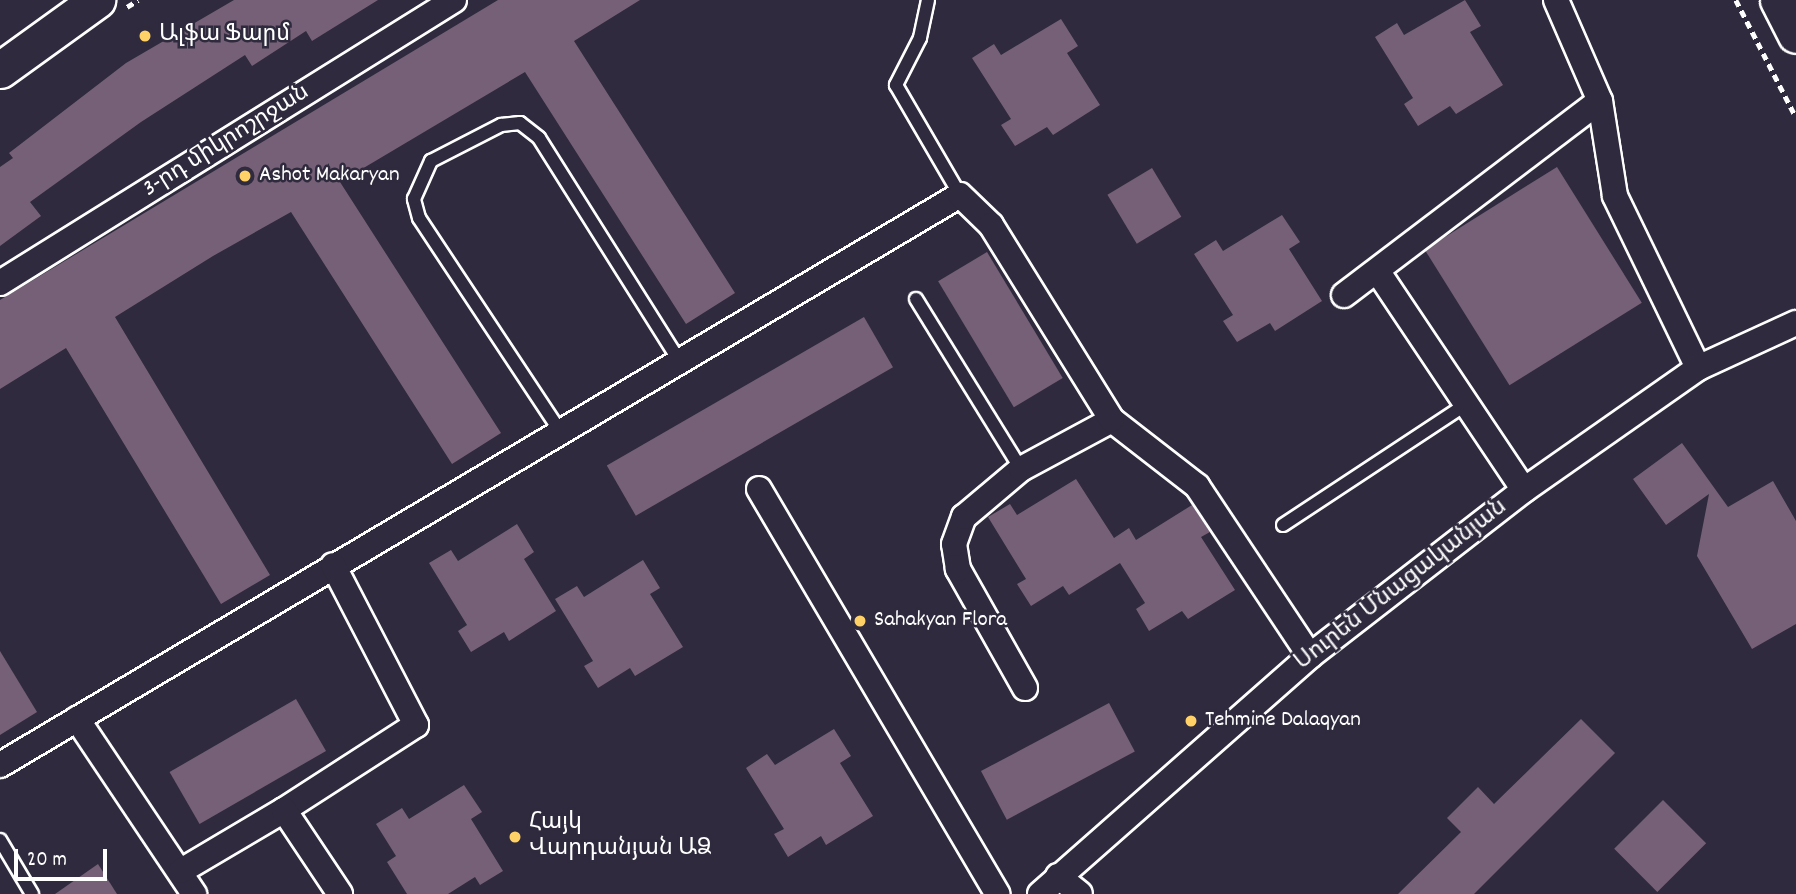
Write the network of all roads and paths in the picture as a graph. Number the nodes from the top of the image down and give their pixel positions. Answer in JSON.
{"nodes":[{"id":1,"x":97,"y":0,"type":"edge"},
{"id":2,"x":453,"y":0,"type":"edge"},
{"id":3,"x":928,"y":0,"type":"edge"},
{"id":4,"x":1556,"y":0,"type":"edge"},
{"id":5,"x":1736,"y":0,"type":"edge"},
{"id":6,"x":1778,"y":0,"type":"edge"},
{"id":7,"x":1796,"y":35,"type":"edge"},
{"id":8,"x":0,"y":70,"type":"edge"},
{"id":9,"x":1600,"y":101,"type":"junction"},
{"id":10,"x":1796,"y":117,"type":"edge"},
{"id":11,"x":960,"y":195,"type":"junction"},
{"id":12,"x":1378,"y":272,"type":"junction"},
{"id":13,"x":0,"y":283,"type":"edge"},
{"id":14,"x":1344,"y":295,"type":"dead end"},
{"id":15,"x":916,"y":299,"type":"dead end"},
{"id":16,"x":1796,"y":323,"type":"edge"},
{"id":17,"x":679,"y":360,"type":"junction"},
{"id":18,"x":1698,"y":368,"type":"junction"},
{"id":19,"x":1468,"y":403,"type":"junction"},
{"id":20,"x":1112,"y":420,"type":"junction"},
{"id":21,"x":560,"y":431,"type":"junction"},
{"id":22,"x":1021,"y":469,"type":"junction"},
{"id":23,"x":759,"y":489,"type":"dead end"},
{"id":24,"x":1524,"y":490,"type":"junction"},
{"id":25,"x":1283,"y":525,"type":"dead end"},
{"id":26,"x":333,"y":565,"type":"junction"},
{"id":27,"x":1310,"y":656,"type":"junction"},
{"id":28,"x":1024,"y":688,"type":"dead end"},
{"id":29,"x":77,"y":719,"type":"junction"},
{"id":30,"x":0,"y":765,"type":"edge"},
{"id":31,"x":284,"y":810,"type":"junction"},
{"id":32,"x":0,"y":840,"type":"edge"},
{"id":33,"x":181,"y":871,"type":"junction"},
{"id":34,"x":1059,"y":876,"type":"junction"},
{"id":35,"x":32,"y":894,"type":"edge"},
{"id":36,"x":194,"y":894,"type":"edge"},
{"id":37,"x":340,"y":894,"type":"edge"},
{"id":38,"x":998,"y":894,"type":"edge"},
{"id":39,"x":1040,"y":894,"type":"edge"},
{"id":40,"x":1080,"y":894,"type":"edge"}],
"edges":[{"from":1,"to":8,"type":"main road"},
{"from":2,"to":13,"type":"street","name":"3-րդ միկրոշրջան"},
{"from":3,"to":11,"type":"lane"},
{"from":4,"to":9,"type":"street"},
{"from":5,"to":10,"type":"path"},
{"from":6,"to":7,"type":"main road"},
{"from":9,"to":12,"type":"street"},
{"from":9,"to":18,"type":"street"},
{"from":11,"to":17,"type":"street"},
{"from":11,"to":20,"type":"street"},
{"from":12,"to":14,"type":"street"},
{"from":12,"to":19,"type":"street"},
{"from":15,"to":22,"type":"lane"},
{"from":16,"to":18,"type":"street","name":"Սուրեն Մնացականյան"},
{"from":17,"to":21,"type":"street"},
{"from":17,"to":21,"type":"lane"},
{"from":18,"to":24,"type":"street","name":"Սուրեն Մնացականյան"},
{"from":19,"to":24,"type":"street"},
{"from":19,"to":25,"type":"lane"},
{"from":20,"to":22,"type":"street"},
{"from":20,"to":27,"type":"street"},
{"from":21,"to":26,"type":"street"},
{"from":22,"to":28,"type":"street"},
{"from":23,"to":38,"type":"street"},
{"from":24,"to":27,"type":"street","name":"Սուրեն Մնացականյան"},
{"from":26,"to":29,"type":"street"},
{"from":26,"to":31,"type":"street"},
{"from":27,"to":34,"type":"street","name":"Սուրեն Մնացականյան"},
{"from":29,"to":30,"type":"street"},
{"from":29,"to":33,"type":"street"},
{"from":31,"to":33,"type":"street"},
{"from":31,"to":37,"type":"street"},
{"from":32,"to":35,"type":"lane"},
{"from":33,"to":36,"type":"street"},
{"from":34,"to":39,"type":"street","name":"Սուրեն Մնացականյան"},
{"from":34,"to":40,"type":"street"}]}
